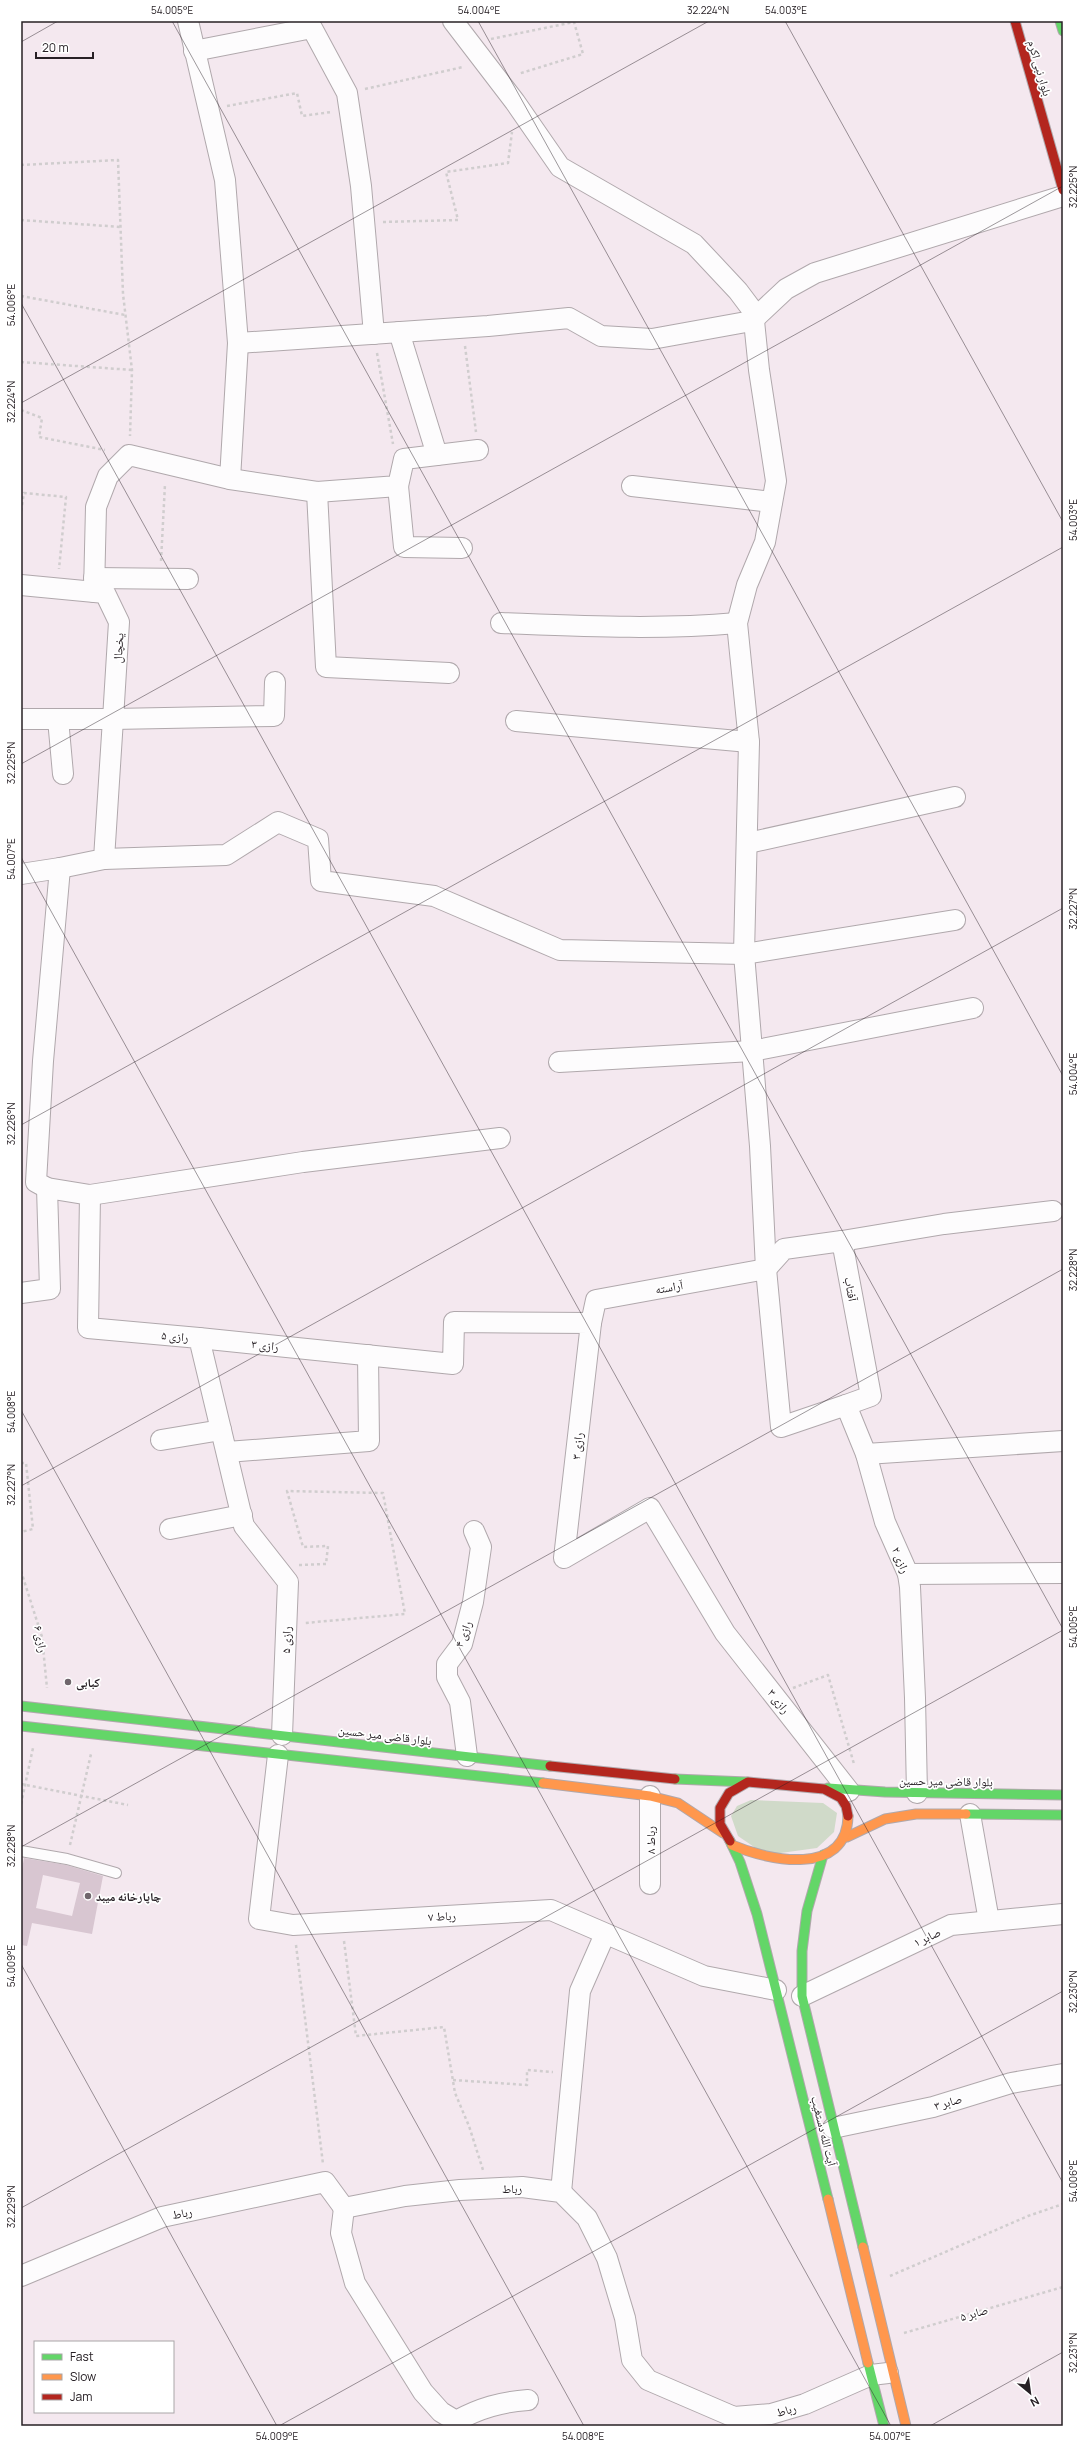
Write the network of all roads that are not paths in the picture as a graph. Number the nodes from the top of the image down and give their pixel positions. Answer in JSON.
{"nodes":[{"id":1,"x":188,"y":21,"type":"edge"},
{"id":2,"x":453,"y":21,"type":"edge"},
{"id":3,"x":1015,"y":21,"type":"edge"},
{"id":4,"x":1060,"y":21,"type":"edge"},
{"id":5,"x":1063,"y":32,"type":"edge"},
{"id":6,"x":194,"y":51,"type":"junction"},
{"id":7,"x":1063,"y":190,"type":"edge"},
{"id":8,"x":1063,"y":196,"type":"edge"},
{"id":9,"x":754,"y":319,"type":"junction"},
{"id":10,"x":398,"y":332,"type":"junction"},
{"id":11,"x":374,"y":334,"type":"junction"},
{"id":12,"x":238,"y":343,"type":"junction"},
{"id":13,"x":478,"y":450,"type":"road end"},
{"id":14,"x":437,"y":455,"type":"junction"},
{"id":15,"x":230,"y":479,"type":"junction"},
{"id":16,"x":398,"y":486,"type":"junction"},
{"id":17,"x":632,"y":486,"type":"dead end"},
{"id":18,"x":318,"y":492,"type":"junction"},
{"id":19,"x":772,"y":502,"type":"junction"},
{"id":20,"x":462,"y":548,"type":"dead end"},
{"id":21,"x":188,"y":579,"type":"dead end"},
{"id":22,"x":21,"y":585,"type":"edge"},
{"id":23,"x":94,"y":585,"type":"junction"},
{"id":24,"x":501,"y":623,"type":"dead end"},
{"id":25,"x":737,"y":623,"type":"junction"},
{"id":26,"x":449,"y":673,"type":"dead end"},
{"id":27,"x":275,"y":682,"type":"dead end"},
{"id":28,"x":21,"y":719,"type":"edge"},
{"id":29,"x":58,"y":719,"type":"junction"},
{"id":30,"x":113,"y":719,"type":"junction"},
{"id":31,"x":516,"y":721,"type":"dead end"},
{"id":32,"x":749,"y":742,"type":"junction"},
{"id":33,"x":63,"y":774,"type":"dead end"},
{"id":34,"x":956,"y":797,"type":"dead end"},
{"id":35,"x":748,"y":842,"type":"junction"},
{"id":36,"x":104,"y":859,"type":"junction"},
{"id":37,"x":60,"y":868,"type":"junction"},
{"id":38,"x":21,"y":874,"type":"edge"},
{"id":39,"x":955,"y":920,"type":"dead end"},
{"id":40,"x":744,"y":954,"type":"junction"},
{"id":41,"x":973,"y":1008,"type":"dead end"},
{"id":42,"x":752,"y":1050,"type":"junction"},
{"id":43,"x":559,"y":1062,"type":"dead end"},
{"id":44,"x":500,"y":1138,"type":"dead end"},
{"id":45,"x":47,"y":1188,"type":"junction"},
{"id":46,"x":90,"y":1195,"type":"junction"},
{"id":47,"x":1053,"y":1211,"type":"dead end"},
{"id":48,"x":842,"y":1241,"type":"junction"},
{"id":49,"x":766,"y":1269,"type":"junction"},
{"id":50,"x":21,"y":1293,"type":"edge"},
{"id":51,"x":591,"y":1323,"type":"junction"},
{"id":52,"x":199,"y":1338,"type":"junction"},
{"id":53,"x":368,"y":1355,"type":"junction"},
{"id":54,"x":846,"y":1405,"type":"junction"},
{"id":55,"x":221,"y":1430,"type":"junction"},
{"id":56,"x":161,"y":1440,"type":"dead end"},
{"id":57,"x":1063,"y":1441,"type":"edge"},
{"id":58,"x":226,"y":1452,"type":"junction"},
{"id":59,"x":866,"y":1454,"type":"junction"},
{"id":60,"x":242,"y":1515,"type":"junction"},
{"id":61,"x":170,"y":1529,"type":"dead end"},
{"id":62,"x":474,"y":1531,"type":"dead end"},
{"id":63,"x":1063,"y":1573,"type":"edge"},
{"id":64,"x":908,"y":1574,"type":"junction"},
{"id":65,"x":21,"y":1706,"type":"edge"},
{"id":66,"x":21,"y":1726,"type":"edge"},
{"id":67,"x":282,"y":1735,"type":"junction"},
{"id":68,"x":278,"y":1755,"type":"junction"},
{"id":69,"x":467,"y":1756,"type":"junction"},
{"id":70,"x":748,"y":1782,"type":"junction"},
{"id":71,"x":828,"y":1788,"type":"junction"},
{"id":72,"x":856,"y":1791,"type":"junction"},
{"id":73,"x":917,"y":1793,"type":"junction"},
{"id":74,"x":1063,"y":1795,"type":"edge"},
{"id":75,"x":650,"y":1796,"type":"junction"},
{"id":76,"x":970,"y":1814,"type":"junction"},
{"id":77,"x":1063,"y":1815,"type":"edge"},
{"id":78,"x":723,"y":1833,"type":"junction"},
{"id":79,"x":847,"y":1837,"type":"junction"},
{"id":80,"x":732,"y":1845,"type":"junction"},
{"id":81,"x":21,"y":1851,"type":"edge"},
{"id":82,"x":823,"y":1855,"type":"junction"},
{"id":83,"x":116,"y":1873,"type":"dead end"},
{"id":84,"x":650,"y":1884,"type":"dead end"},
{"id":85,"x":1063,"y":1914,"type":"edge"},
{"id":86,"x":989,"y":1921,"type":"junction"},
{"id":87,"x":605,"y":1934,"type":"junction"},
{"id":88,"x":776,"y":1990,"type":"junction"},
{"id":89,"x":802,"y":1996,"type":"junction"},
{"id":90,"x":1063,"y":2074,"type":"edge"},
{"id":91,"x":833,"y":2128,"type":"junction"},
{"id":92,"x":561,"y":2192,"type":"junction"},
{"id":93,"x":344,"y":2208,"type":"junction"},
{"id":94,"x":21,"y":2276,"type":"edge"},
{"id":95,"x":892,"y":2372,"type":"junction"},
{"id":96,"x":871,"y":2375,"type":"junction"},
{"id":97,"x":528,"y":2400,"type":"dead end"},
{"id":98,"x":753,"y":2421,"type":"edge"},
{"id":99,"x":884,"y":2426,"type":"edge"},
{"id":100,"x":906,"y":2426,"type":"edge"}],
"edges":[{"from":1,"to":6,"type":"street"},
{"from":2,"to":9,"type":"street"},
{"from":3,"to":7,"type":"main road","name":"بلوار نبی اکرم"},
{"from":4,"to":5,"type":"main road"},
{"from":6,"to":11,"type":"street"},
{"from":6,"to":12,"type":"street"},
{"from":8,"to":9,"type":"street"},
{"from":9,"to":10,"type":"street"},
{"from":9,"to":19,"type":"street"},
{"from":10,"to":11,"type":"street"},
{"from":10,"to":14,"type":"street"},
{"from":11,"to":12,"type":"street"},
{"from":12,"to":15,"type":"street"},
{"from":13,"to":14,"type":"street"},
{"from":14,"to":16,"type":"street"},
{"from":15,"to":18,"type":"street"},
{"from":15,"to":23,"type":"street"},
{"from":16,"to":18,"type":"street"},
{"from":16,"to":20,"type":"street"},
{"from":17,"to":19,"type":"street"},
{"from":18,"to":26,"type":"street"},
{"from":19,"to":25,"type":"street"},
{"from":21,"to":23,"type":"street"},
{"from":22,"to":23,"type":"street","name":"یخچال"},
{"from":23,"to":30,"type":"street","name":"یخچال"},
{"from":24,"to":25,"type":"street"},
{"from":25,"to":32,"type":"street"},
{"from":27,"to":30,"type":"street"},
{"from":28,"to":29,"type":"street"},
{"from":29,"to":30,"type":"street"},
{"from":29,"to":33,"type":"street"},
{"from":30,"to":36,"type":"street","name":"یخچال"},
{"from":31,"to":32,"type":"street"},
{"from":32,"to":35,"type":"street"},
{"from":34,"to":35,"type":"street"},
{"from":35,"to":40,"type":"street"},
{"from":36,"to":37,"type":"street"},
{"from":36,"to":40,"type":"street"},
{"from":37,"to":38,"type":"street"},
{"from":37,"to":45,"type":"street"},
{"from":39,"to":40,"type":"street"},
{"from":40,"to":42,"type":"street"},
{"from":41,"to":42,"type":"street"},
{"from":42,"to":43,"type":"street"},
{"from":42,"to":49,"type":"street"},
{"from":44,"to":46,"type":"street"},
{"from":45,"to":46,"type":"street"},
{"from":45,"to":50,"type":"street"},
{"from":46,"to":52,"type":"street","name":"رازی ۵"},
{"from":47,"to":48,"type":"street"},
{"from":48,"to":49,"type":"street"},
{"from":48,"to":54,"type":"street","name":"آفتاب"},
{"from":49,"to":51,"type":"street","name":"آراسته"},
{"from":49,"to":54,"type":"street"},
{"from":51,"to":53,"type":"street","name":"رازی ۳"},
{"from":51,"to":72,"type":"street","name":"رازی ۳"},
{"from":52,"to":53,"type":"street","name":"رازی ۳"},
{"from":52,"to":55,"type":"street","name":"رازی ۵"},
{"from":53,"to":58,"type":"street"},
{"from":54,"to":59,"type":"street","name":"رازی ۲"},
{"from":55,"to":56,"type":"street"},
{"from":55,"to":58,"type":"street","name":"رازی ۵"},
{"from":57,"to":59,"type":"street"},
{"from":58,"to":60,"type":"street","name":"رازی ۵"},
{"from":59,"to":64,"type":"street","name":"رازی ۲"},
{"from":60,"to":61,"type":"street"},
{"from":60,"to":67,"type":"street","name":"رازی ۵"},
{"from":62,"to":69,"type":"street","name":"رازی ۴"},
{"from":63,"to":64,"type":"street"},
{"from":64,"to":73,"type":"street","name":"رازی ۲"},
{"from":65,"to":67,"type":"main road","name":"بلوار قاضی میر حسین"},
{"from":66,"to":68,"type":"main road"},
{"from":67,"to":69,"type":"main road","name":"بلوار قاضی میر حسین"},
{"from":68,"to":75,"type":"main road"},
{"from":68,"to":87,"type":"street","name":"رباط ۷"},
{"from":69,"to":70,"type":"main road","name":"بلوار قاضی میر حسین"},
{"from":70,"to":71,"type":"main road"},
{"from":70,"to":78,"type":"main road"},
{"from":71,"to":72,"type":"main road","name":"بلوار قاضی میر حسین"},
{"from":71,"to":79,"type":"main road"},
{"from":72,"to":73,"type":"main road","name":"بلوار قاضی میر حسین"},
{"from":73,"to":74,"type":"main road","name":"بلوار قاضی میر حسین"},
{"from":75,"to":78,"type":"main road"},
{"from":75,"to":84,"type":"street","name":"رباط ۸"},
{"from":76,"to":77,"type":"main road"},
{"from":76,"to":79,"type":"main road"},
{"from":76,"to":86,"type":"street"},
{"from":78,"to":80,"type":"main road"},
{"from":79,"to":82,"type":"main road"},
{"from":80,"to":82,"type":"main road"},
{"from":80,"to":88,"type":"main road","name":"آیت الله دستغیب"},
{"from":81,"to":83,"type":"lane"},
{"from":82,"to":89,"type":"main road","name":"آیت الله دستغیب"},
{"from":85,"to":86,"type":"street","name":"صابر ۱"},
{"from":86,"to":89,"type":"street","name":"صابر ۱"},
{"from":87,"to":88,"type":"street","name":"رباط ۷"},
{"from":87,"to":92,"type":"street"},
{"from":88,"to":96,"type":"main road","name":"آیت الله دستغیب"},
{"from":89,"to":91,"type":"main road","name":"آیت الله دستغیب"},
{"from":90,"to":91,"type":"street","name":"صابر ۳"},
{"from":91,"to":95,"type":"main road","name":"آیت الله دستغیب"},
{"from":92,"to":93,"type":"street","name":"رباط"},
{"from":92,"to":98,"type":"street","name":"رباط"},
{"from":93,"to":94,"type":"street","name":"رباط"},
{"from":93,"to":97,"type":"street"},
{"from":95,"to":96,"type":"street","name":"رباط"},
{"from":95,"to":100,"type":"main road","name":"آیت الله دستغیب"},
{"from":96,"to":98,"type":"street","name":"رباط"},
{"from":96,"to":99,"type":"main road","name":"آیت الله دستغیب"}]}
